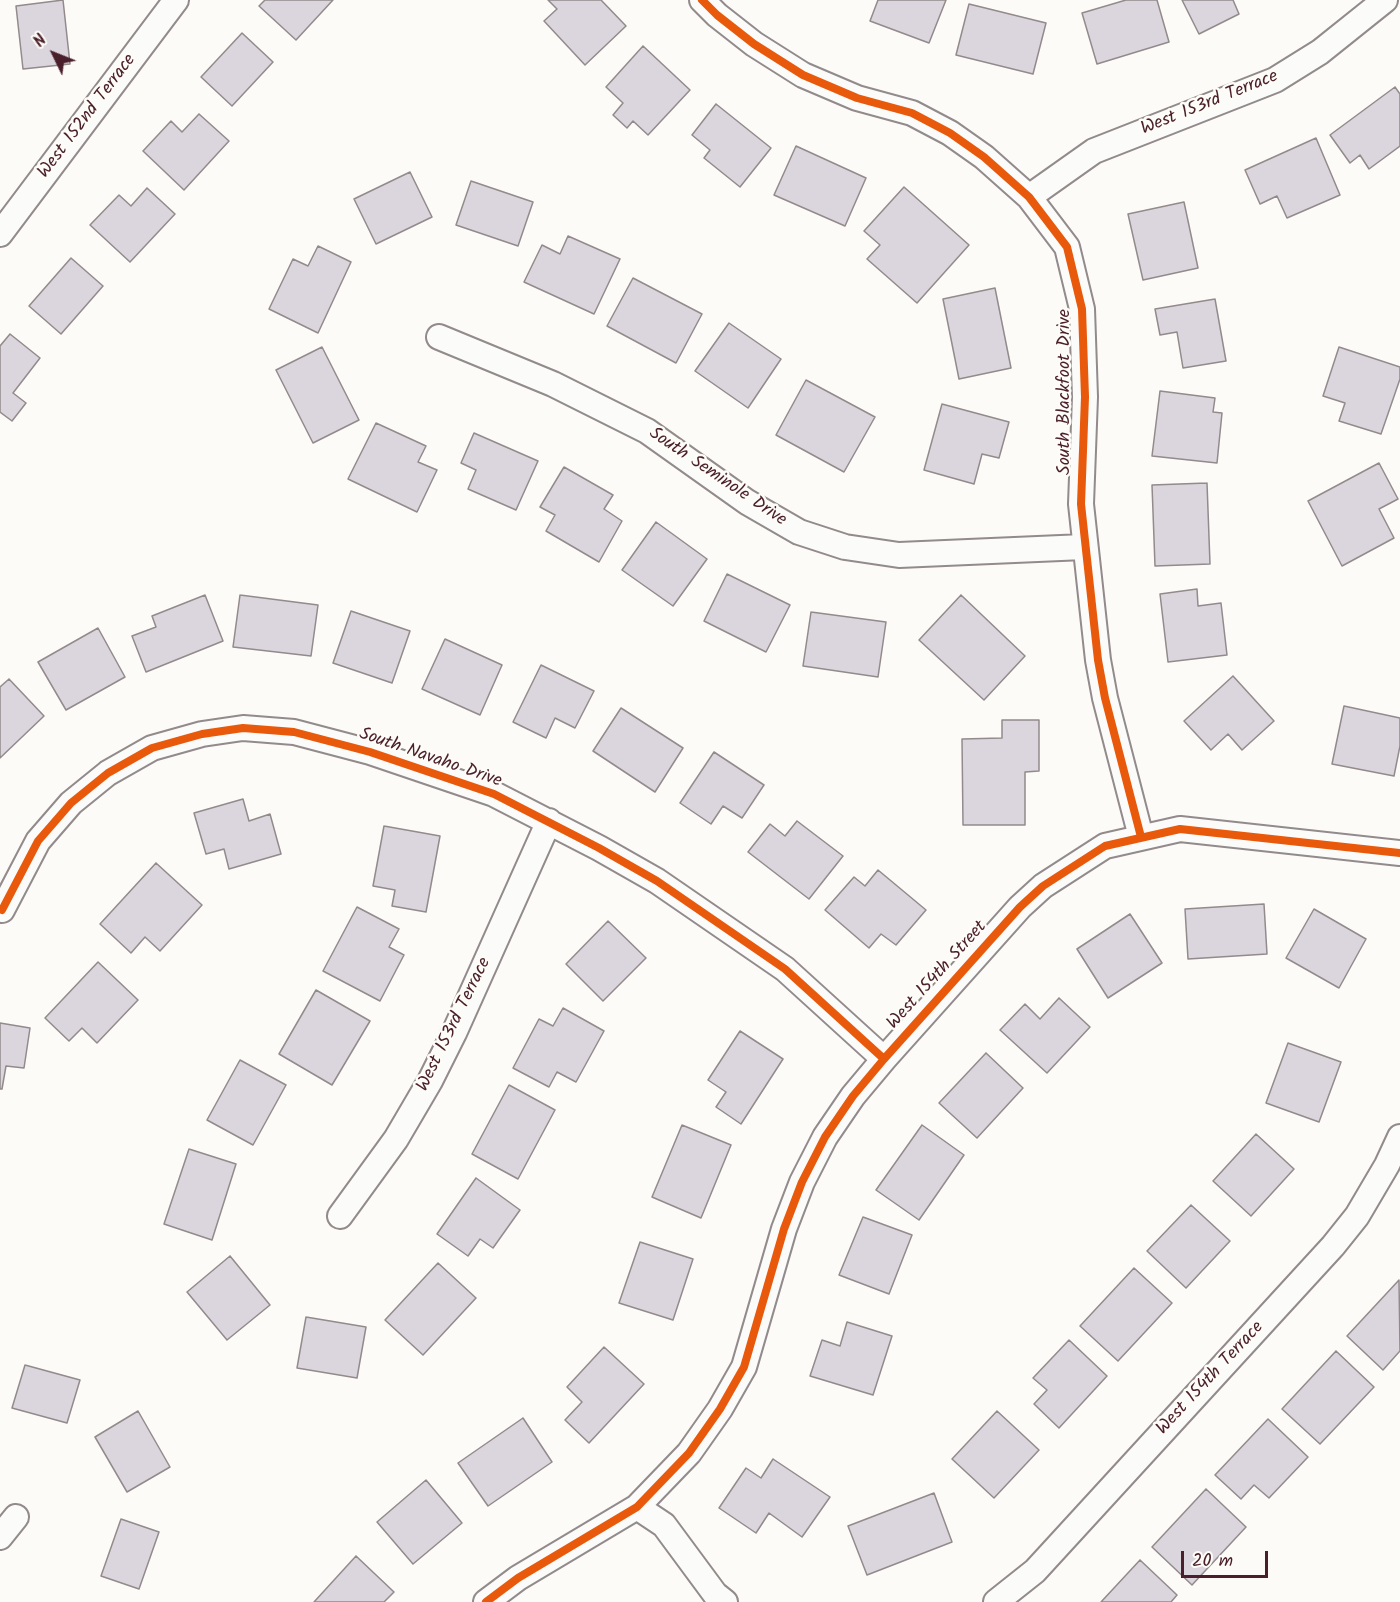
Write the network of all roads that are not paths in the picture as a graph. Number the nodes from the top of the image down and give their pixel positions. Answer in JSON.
{"nodes":[{"id":1,"x":176,"y":0,"type":"edge"},
{"id":2,"x":702,"y":0,"type":"edge"},
{"id":3,"x":1385,"y":0,"type":"edge"},
{"id":4,"x":1029,"y":197,"type":"junction"},
{"id":5,"x":0,"y":234,"type":"edge"},
{"id":6,"x":438,"y":337,"type":"dead end"},
{"id":7,"x":1084,"y":547,"type":"junction"},
{"id":8,"x":549,"y":821,"type":"junction"},
{"id":9,"x":1142,"y":837,"type":"junction"},
{"id":10,"x":1400,"y":853,"type":"edge"},
{"id":11,"x":2,"y":910,"type":"dead end"},
{"id":12,"x":884,"y":1059,"type":"junction"},
{"id":13,"x":1400,"y":1137,"type":"edge"},
{"id":14,"x":340,"y":1216,"type":"dead end"},
{"id":15,"x":637,"y":1507,"type":"junction"},
{"id":16,"x":16,"y":1517,"type":"dead end"},
{"id":17,"x":0,"y":1537,"type":"edge"},
{"id":18,"x":486,"y":1602,"type":"edge"},
{"id":19,"x":725,"y":1602,"type":"edge"},
{"id":20,"x":996,"y":1602,"type":"edge"}],
"edges":[{"from":1,"to":5,"type":"street","name":"West 152nd Terrace"},
{"from":2,"to":4,"type":"street","name":"South Blackfoot Drive"},
{"from":3,"to":4,"type":"street","name":"West 153rd Terrace"},
{"from":4,"to":7,"type":"street","name":"South Blackfoot Drive"},
{"from":6,"to":7,"type":"street","name":"South Seminole Drive"},
{"from":7,"to":9,"type":"street","name":"South Blackfoot Drive"},
{"from":8,"to":11,"type":"street","name":"South Navaho Drive"},
{"from":8,"to":12,"type":"street","name":"South Navaho Drive"},
{"from":8,"to":14,"type":"street","name":"West 153rd Terrace"},
{"from":9,"to":10,"type":"street","name":"West 154th Street"},
{"from":9,"to":12,"type":"street","name":"West 154th Street"},
{"from":12,"to":15,"type":"street","name":"West 154th Street"},
{"from":13,"to":20,"type":"street","name":"West 154th Terrace"},
{"from":15,"to":18,"type":"street"},
{"from":15,"to":19,"type":"street"},
{"from":16,"to":17,"type":"street"}]}
